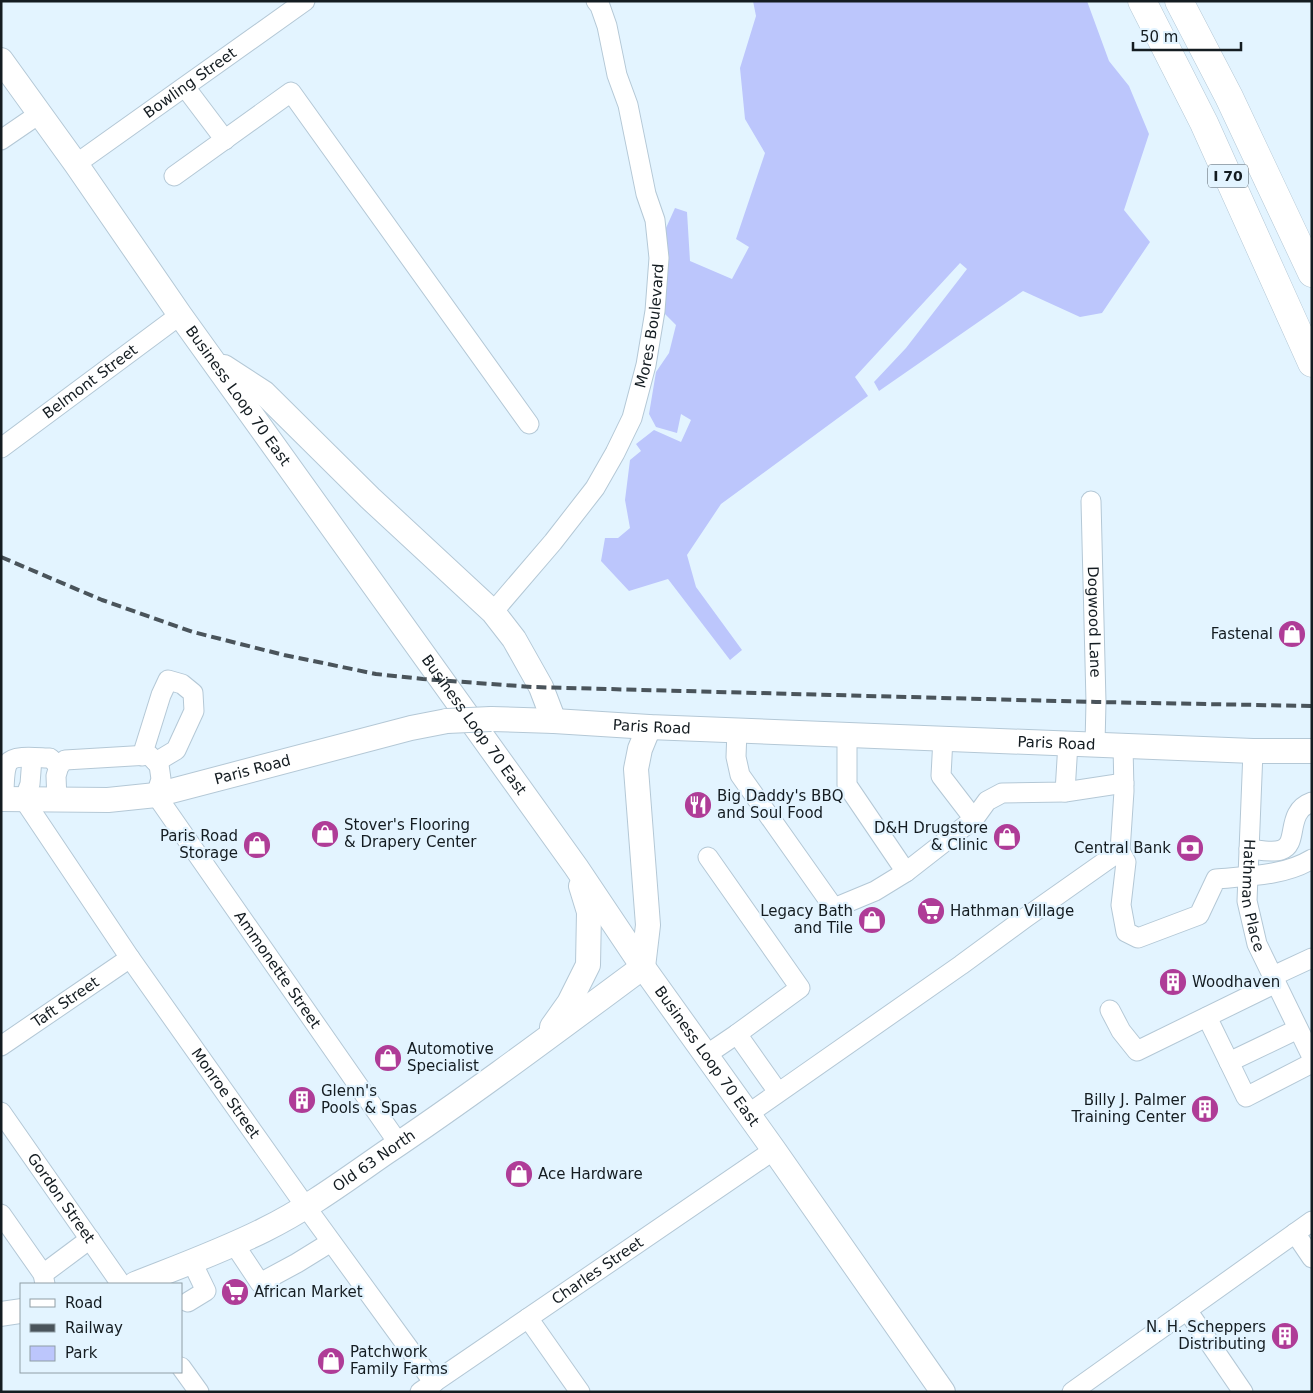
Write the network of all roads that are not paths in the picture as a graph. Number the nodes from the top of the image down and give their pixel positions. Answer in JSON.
{"nodes":[{"id":1,"x":305,"y":1,"type":"edge"},
{"id":2,"x":596,"y":1,"type":"edge"},
{"id":3,"x":1142,"y":1,"type":"edge"},
{"id":4,"x":1179,"y":1,"type":"edge"},
{"id":5,"x":1,"y":60,"type":"edge"},
{"id":6,"x":185,"y":87,"type":"junction"},
{"id":7,"x":39,"y":114,"type":"junction"},
{"id":8,"x":1,"y":140,"type":"edge"},
{"id":9,"x":225,"y":140,"type":"junction"},
{"id":10,"x":76,"y":164,"type":"junction"},
{"id":11,"x":174,"y":176,"type":"dead end"},
{"id":12,"x":1312,"y":273,"type":"edge"},
{"id":13,"x":180,"y":315,"type":"junction"},
{"id":14,"x":212,"y":359,"type":"junction"},
{"id":15,"x":1312,"y":363,"type":"edge"},
{"id":16,"x":528,"y":424,"type":"dead end"},
{"id":17,"x":1,"y":448,"type":"edge"},
{"id":18,"x":1090,"y":501,"type":"dead end"},
{"id":19,"x":492,"y":612,"type":"junction"},
{"id":20,"x":554,"y":721,"type":"junction"},
{"id":21,"x":649,"y":727,"type":"junction"},
{"id":22,"x":737,"y":730,"type":"junction"},
{"id":23,"x":846,"y":735,"type":"junction"},
{"id":24,"x":943,"y":738,"type":"junction"},
{"id":25,"x":1068,"y":743,"type":"junction"},
{"id":26,"x":1095,"y":744,"type":"junction"},
{"id":27,"x":1123,"y":745,"type":"junction"},
{"id":28,"x":1253,"y":751,"type":"junction"},
{"id":29,"x":1312,"y":751,"type":"edge"},
{"id":30,"x":59,"y":766,"type":"junction"},
{"id":31,"x":1124,"y":783,"type":"junction"},
{"id":32,"x":1065,"y":792,"type":"junction"},
{"id":33,"x":156,"y":795,"type":"junction"},
{"id":34,"x":10,"y":799,"type":"edge"},
{"id":35,"x":57,"y":800,"type":"junction"},
{"id":36,"x":1312,"y":802,"type":"edge"},
{"id":37,"x":974,"y":819,"type":"junction"},
{"id":38,"x":1249,"y":849,"type":"junction"},
{"id":39,"x":1120,"y":851,"type":"junction"},
{"id":40,"x":708,"y":857,"type":"dead end"},
{"id":41,"x":1312,"y":859,"type":"edge"},
{"id":42,"x":576,"y":867,"type":"junction"},
{"id":43,"x":906,"y":872,"type":"junction"},
{"id":44,"x":1248,"y":876,"type":"junction"},
{"id":45,"x":130,"y":958,"type":"junction"},
{"id":46,"x":1312,"y":958,"type":"edge"},
{"id":47,"x":643,"y":967,"type":"junction"},
{"id":48,"x":1274,"y":980,"type":"junction"},
{"id":49,"x":1110,"y":1010,"type":"dead end"},
{"id":50,"x":1207,"y":1017,"type":"junction"},
{"id":51,"x":1298,"y":1028,"type":"junction"},
{"id":52,"x":737,"y":1034,"type":"junction"},
{"id":53,"x":541,"y":1043,"type":"junction"},
{"id":54,"x":1,"y":1046,"type":"edge"},
{"id":55,"x":706,"y":1055,"type":"junction"},
{"id":56,"x":1312,"y":1057,"type":"edge"},
{"id":57,"x":1229,"y":1062,"type":"junction"},
{"id":58,"x":1312,"y":1063,"type":"edge"},
{"id":59,"x":778,"y":1092,"type":"junction"},
{"id":60,"x":1,"y":1112,"type":"edge"},
{"id":61,"x":748,"y":1114,"type":"junction"},
{"id":62,"x":399,"y":1144,"type":"junction"},
{"id":63,"x":774,"y":1150,"type":"junction"},
{"id":64,"x":306,"y":1207,"type":"junction"},
{"id":65,"x":1,"y":1214,"type":"edge"},
{"id":66,"x":1312,"y":1221,"type":"edge"},
{"id":67,"x":1295,"y":1234,"type":"junction"},
{"id":68,"x":90,"y":1240,"type":"junction"},
{"id":69,"x":332,"y":1242,"type":"junction"},
{"id":70,"x":234,"y":1244,"type":"junction"},
{"id":71,"x":1312,"y":1258,"type":"edge"},
{"id":72,"x":192,"y":1262,"type":"junction"},
{"id":73,"x":44,"y":1279,"type":"edge"},
{"id":74,"x":120,"y":1283,"type":"edge"},
{"id":75,"x":138,"y":1283,"type":"edge"},
{"id":76,"x":188,"y":1302,"type":"dead end"},
{"id":77,"x":1187,"y":1310,"type":"junction"},
{"id":78,"x":20,"y":1311,"type":"edge"},
{"id":79,"x":1,"y":1314,"type":"edge"},
{"id":80,"x":528,"y":1318,"type":"junction"},
{"id":81,"x":182,"y":1368,"type":"edge"},
{"id":82,"x":427,"y":1387,"type":"edge"},
{"id":83,"x":941,"y":1390,"type":"edge"},
{"id":84,"x":199,"y":1392,"type":"edge"},
{"id":85,"x":580,"y":1392,"type":"edge"},
{"id":86,"x":1072,"y":1392,"type":"edge"},
{"id":87,"x":1243,"y":1392,"type":"edge"}],
"edges":[{"from":1,"to":6,"type":"street","name":"Bowling Street"},
{"from":2,"to":19,"type":"street","name":"Mores Boulevard"},
{"from":3,"to":15,"type":"highway","number":"I 70"},
{"from":4,"to":12,"type":"highway","number":"I 70"},
{"from":5,"to":7,"type":"main road","name":"Business Loop 70 East"},
{"from":6,"to":9,"type":"street"},
{"from":6,"to":10,"type":"street","name":"Bowling Street"},
{"from":7,"to":8,"type":"street"},
{"from":7,"to":10,"type":"main road","name":"Business Loop 70 East"},
{"from":9,"to":11,"type":"street"},
{"from":9,"to":16,"type":"street"},
{"from":10,"to":13,"type":"main road","name":"Business Loop 70 East"},
{"from":13,"to":14,"type":"main road","name":"Business Loop 70 East"},
{"from":13,"to":17,"type":"street","name":"Belmont Street"},
{"from":14,"to":19,"type":"main road"},
{"from":14,"to":42,"type":"main road","name":"Business Loop 70 East"},
{"from":18,"to":26,"type":"street","name":"Dogwood Lane"},
{"from":19,"to":20,"type":"main road"},
{"from":20,"to":21,"type":"main road","name":"Paris Road"},
{"from":20,"to":33,"type":"main road","name":"Paris Road","bridge":true},
{"from":21,"to":22,"type":"main road","name":"Paris Road"},
{"from":21,"to":47,"type":"main road"},
{"from":22,"to":23,"type":"main road","name":"Paris Road"},
{"from":22,"to":43,"type":"street"},
{"from":23,"to":24,"type":"main road","name":"Paris Road"},
{"from":23,"to":43,"type":"street"},
{"from":24,"to":25,"type":"main road","name":"Paris Road"},
{"from":24,"to":37,"type":"street"},
{"from":25,"to":26,"type":"main road","name":"Paris Road"},
{"from":25,"to":32,"type":"street"},
{"from":26,"to":27,"type":"main road","name":"Paris Road"},
{"from":27,"to":28,"type":"main road","name":"Paris Road"},
{"from":27,"to":31,"type":"street"},
{"from":28,"to":29,"type":"main road","name":"Paris Road"},
{"from":28,"to":38,"type":"street","name":"Hathman Place"},
{"from":30,"to":33,"type":"street"},
{"from":30,"to":34,"type":"street"},
{"from":30,"to":35,"type":"street"},
{"from":31,"to":32,"type":"street"},
{"from":31,"to":39,"type":"street"},
{"from":32,"to":37,"type":"street"},
{"from":33,"to":35,"type":"main road","name":"Paris Road"},
{"from":33,"to":62,"type":"street","name":"Ammonette Street"},
{"from":34,"to":35,"type":"main road","name":"Paris Road"},
{"from":34,"to":45,"type":"street","name":"Monroe Street"},
{"from":36,"to":38,"type":"street"},
{"from":37,"to":43,"type":"street"},
{"from":38,"to":44,"type":"street","name":"Hathman Place"},
{"from":39,"to":44,"type":"street"},
{"from":39,"to":59,"type":"street"},
{"from":40,"to":52,"type":"street"},
{"from":41,"to":44,"type":"street"},
{"from":42,"to":47,"type":"main road","name":"Business Loop 70 East"},
{"from":42,"to":53,"type":"main road"},
{"from":44,"to":48,"type":"street","name":"Hathman Place"},
{"from":45,"to":54,"type":"street","name":"Taft Street"},
{"from":45,"to":64,"type":"street","name":"Monroe Street"},
{"from":46,"to":48,"type":"street"},
{"from":47,"to":53,"type":"main road","name":"Old 63 North"},
{"from":47,"to":55,"type":"main road","name":"Business Loop 70 East"},
{"from":48,"to":50,"type":"street"},
{"from":48,"to":51,"type":"street","name":"Hathman Place"},
{"from":49,"to":50,"type":"street"},
{"from":50,"to":57,"type":"street"},
{"from":51,"to":56,"type":"street","name":"Hathman Place"},
{"from":51,"to":57,"type":"street"},
{"from":52,"to":55,"type":"street"},
{"from":52,"to":59,"type":"street"},
{"from":53,"to":62,"type":"main road","name":"Old 63 North"},
{"from":55,"to":61,"type":"main road","name":"Business Loop 70 East"},
{"from":57,"to":58,"type":"street"},
{"from":59,"to":61,"type":"street"},
{"from":60,"to":68,"type":"street","name":"Gordon Street"},
{"from":61,"to":63,"type":"main road","name":"Business Loop 70 East"},
{"from":62,"to":64,"type":"main road","name":"Old 63 North"},
{"from":63,"to":80,"type":"street","name":"Charles Street"},
{"from":63,"to":83,"type":"main road","name":"Business Loop 70 East"},
{"from":64,"to":69,"type":"street","name":"Monroe Street"},
{"from":64,"to":70,"type":"main road","name":"Old 63 North"},
{"from":65,"to":73,"type":"street"},
{"from":66,"to":67,"type":"street"},
{"from":67,"to":71,"type":"street"},
{"from":67,"to":77,"type":"street"},
{"from":68,"to":73,"type":"street"},
{"from":68,"to":74,"type":"street","name":"Gordon Street"},
{"from":69,"to":70,"type":"street"},
{"from":69,"to":82,"type":"street","name":"Monroe Street"},
{"from":70,"to":72,"type":"main road","name":"Old 63 North"},
{"from":72,"to":75,"type":"main road","name":"Old 63 North"},
{"from":72,"to":76,"type":"street"},
{"from":77,"to":86,"type":"street"},
{"from":77,"to":87,"type":"street"},
{"from":78,"to":79,"type":"main road"},
{"from":80,"to":82,"type":"street","name":"Charles Street"},
{"from":80,"to":85,"type":"street"},
{"from":81,"to":84,"type":"street"}]}
